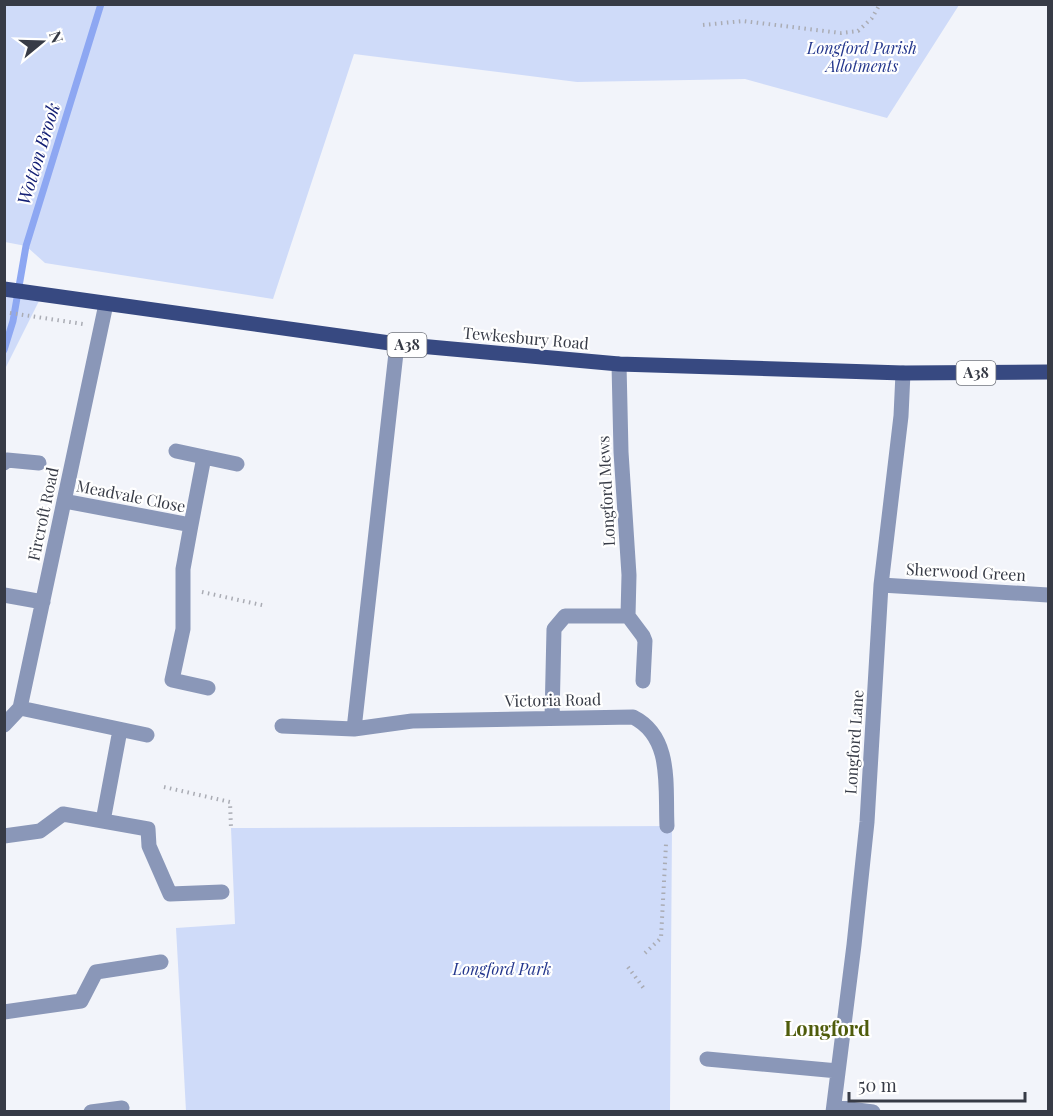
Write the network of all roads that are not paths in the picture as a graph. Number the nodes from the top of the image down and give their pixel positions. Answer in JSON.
{"nodes":[{"id":1,"x":4,"y":289,"type":"edge"},
{"id":2,"x":106,"y":304,"type":"junction"},
{"id":3,"x":398,"y":344,"type":"junction"},
{"id":4,"x":620,"y":364,"type":"junction"},
{"id":5,"x":1048,"y":372,"type":"edge"},
{"id":6,"x":903,"y":373,"type":"junction"},
{"id":7,"x":176,"y":451,"type":"dead end"},
{"id":8,"x":204,"y":457,"type":"junction"},
{"id":9,"x":4,"y":463,"type":"edge"},
{"id":10,"x":39,"y":463,"type":"dead end"},
{"id":11,"x":237,"y":464,"type":"dead end"},
{"id":12,"x":64,"y":501,"type":"junction"},
{"id":13,"x":191,"y":525,"type":"junction"},
{"id":14,"x":881,"y":585,"type":"junction"},
{"id":15,"x":4,"y":595,"type":"edge"},
{"id":16,"x":1048,"y":595,"type":"edge"},
{"id":17,"x":43,"y":602,"type":"junction"},
{"id":18,"x":628,"y":616,"type":"junction"},
{"id":19,"x":643,"y":681,"type":"dead end"},
{"id":20,"x":208,"y":688,"type":"dead end"},
{"id":21,"x":20,"y":708,"type":"junction"},
{"id":22,"x":552,"y":718,"type":"junction"},
{"id":23,"x":4,"y":725,"type":"edge"},
{"id":24,"x":282,"y":726,"type":"dead end"},
{"id":25,"x":354,"y":729,"type":"junction"},
{"id":26,"x":120,"y":730,"type":"junction"},
{"id":27,"x":147,"y":735,"type":"dead end"},
{"id":28,"x":103,"y":821,"type":"junction"},
{"id":29,"x":667,"y":826,"type":"road end"},
{"id":30,"x":4,"y":836,"type":"edge"},
{"id":31,"x":222,"y":891,"type":"dead end"},
{"id":32,"x":161,"y":962,"type":"dead end"},
{"id":33,"x":4,"y":1012,"type":"edge"},
{"id":34,"x":707,"y":1059,"type":"dead end"},
{"id":35,"x":838,"y":1071,"type":"junction"},
{"id":36,"x":122,"y":1108,"type":"dead end"},
{"id":37,"x":833,"y":1109,"type":"edge"},
{"id":38,"x":91,"y":1112,"type":"edge"},
{"id":39,"x":873,"y":1112,"type":"edge"}],
"edges":[{"from":1,"to":2,"type":"main road","name":"Tewkesbury Road","number":"A38"},
{"from":2,"to":3,"type":"main road","name":"Tewkesbury Road","number":"A38"},
{"from":2,"to":12,"type":"street","name":"Fircroft Road"},
{"from":3,"to":4,"type":"main road","name":"Tewkesbury Road","number":"A38"},
{"from":3,"to":25,"type":"street"},
{"from":4,"to":6,"type":"main road","name":"Tewkesbury Road","number":"A38"},
{"from":4,"to":18,"type":"street","name":"Longford Mews"},
{"from":5,"to":6,"type":"main road","name":"Tewkesbury Road","number":"A38"},
{"from":6,"to":14,"type":"street","name":"Longford Lane"},
{"from":7,"to":8,"type":"street"},
{"from":8,"to":11,"type":"street"},
{"from":8,"to":13,"type":"street","name":"Meadvale Close"},
{"from":9,"to":10,"type":"street"},
{"from":12,"to":13,"type":"street","name":"Meadvale Close"},
{"from":12,"to":17,"type":"street","name":"Fircroft Road"},
{"from":13,"to":20,"type":"street","name":"Meadvale Close"},
{"from":14,"to":16,"type":"street","name":"Sherwood Green"},
{"from":14,"to":35,"type":"street","name":"Longford Lane"},
{"from":15,"to":17,"type":"street"},
{"from":17,"to":21,"type":"street","name":"Fircroft Road"},
{"from":18,"to":19,"type":"street"},
{"from":18,"to":22,"type":"street"},
{"from":21,"to":23,"type":"street"},
{"from":21,"to":26,"type":"street"},
{"from":22,"to":25,"type":"street","name":"Victoria Road"},
{"from":22,"to":29,"type":"street","name":"Victoria Road"},
{"from":24,"to":25,"type":"street","name":"Victoria Road"},
{"from":26,"to":27,"type":"street"},
{"from":26,"to":28,"type":"street"},
{"from":28,"to":30,"type":"street"},
{"from":28,"to":31,"type":"street"},
{"from":32,"to":33,"type":"street"},
{"from":34,"to":35,"type":"street"},
{"from":35,"to":37,"type":"street","name":"Longford Lane"},
{"from":36,"to":38,"type":"street"},
{"from":37,"to":39,"type":"street"}]}
